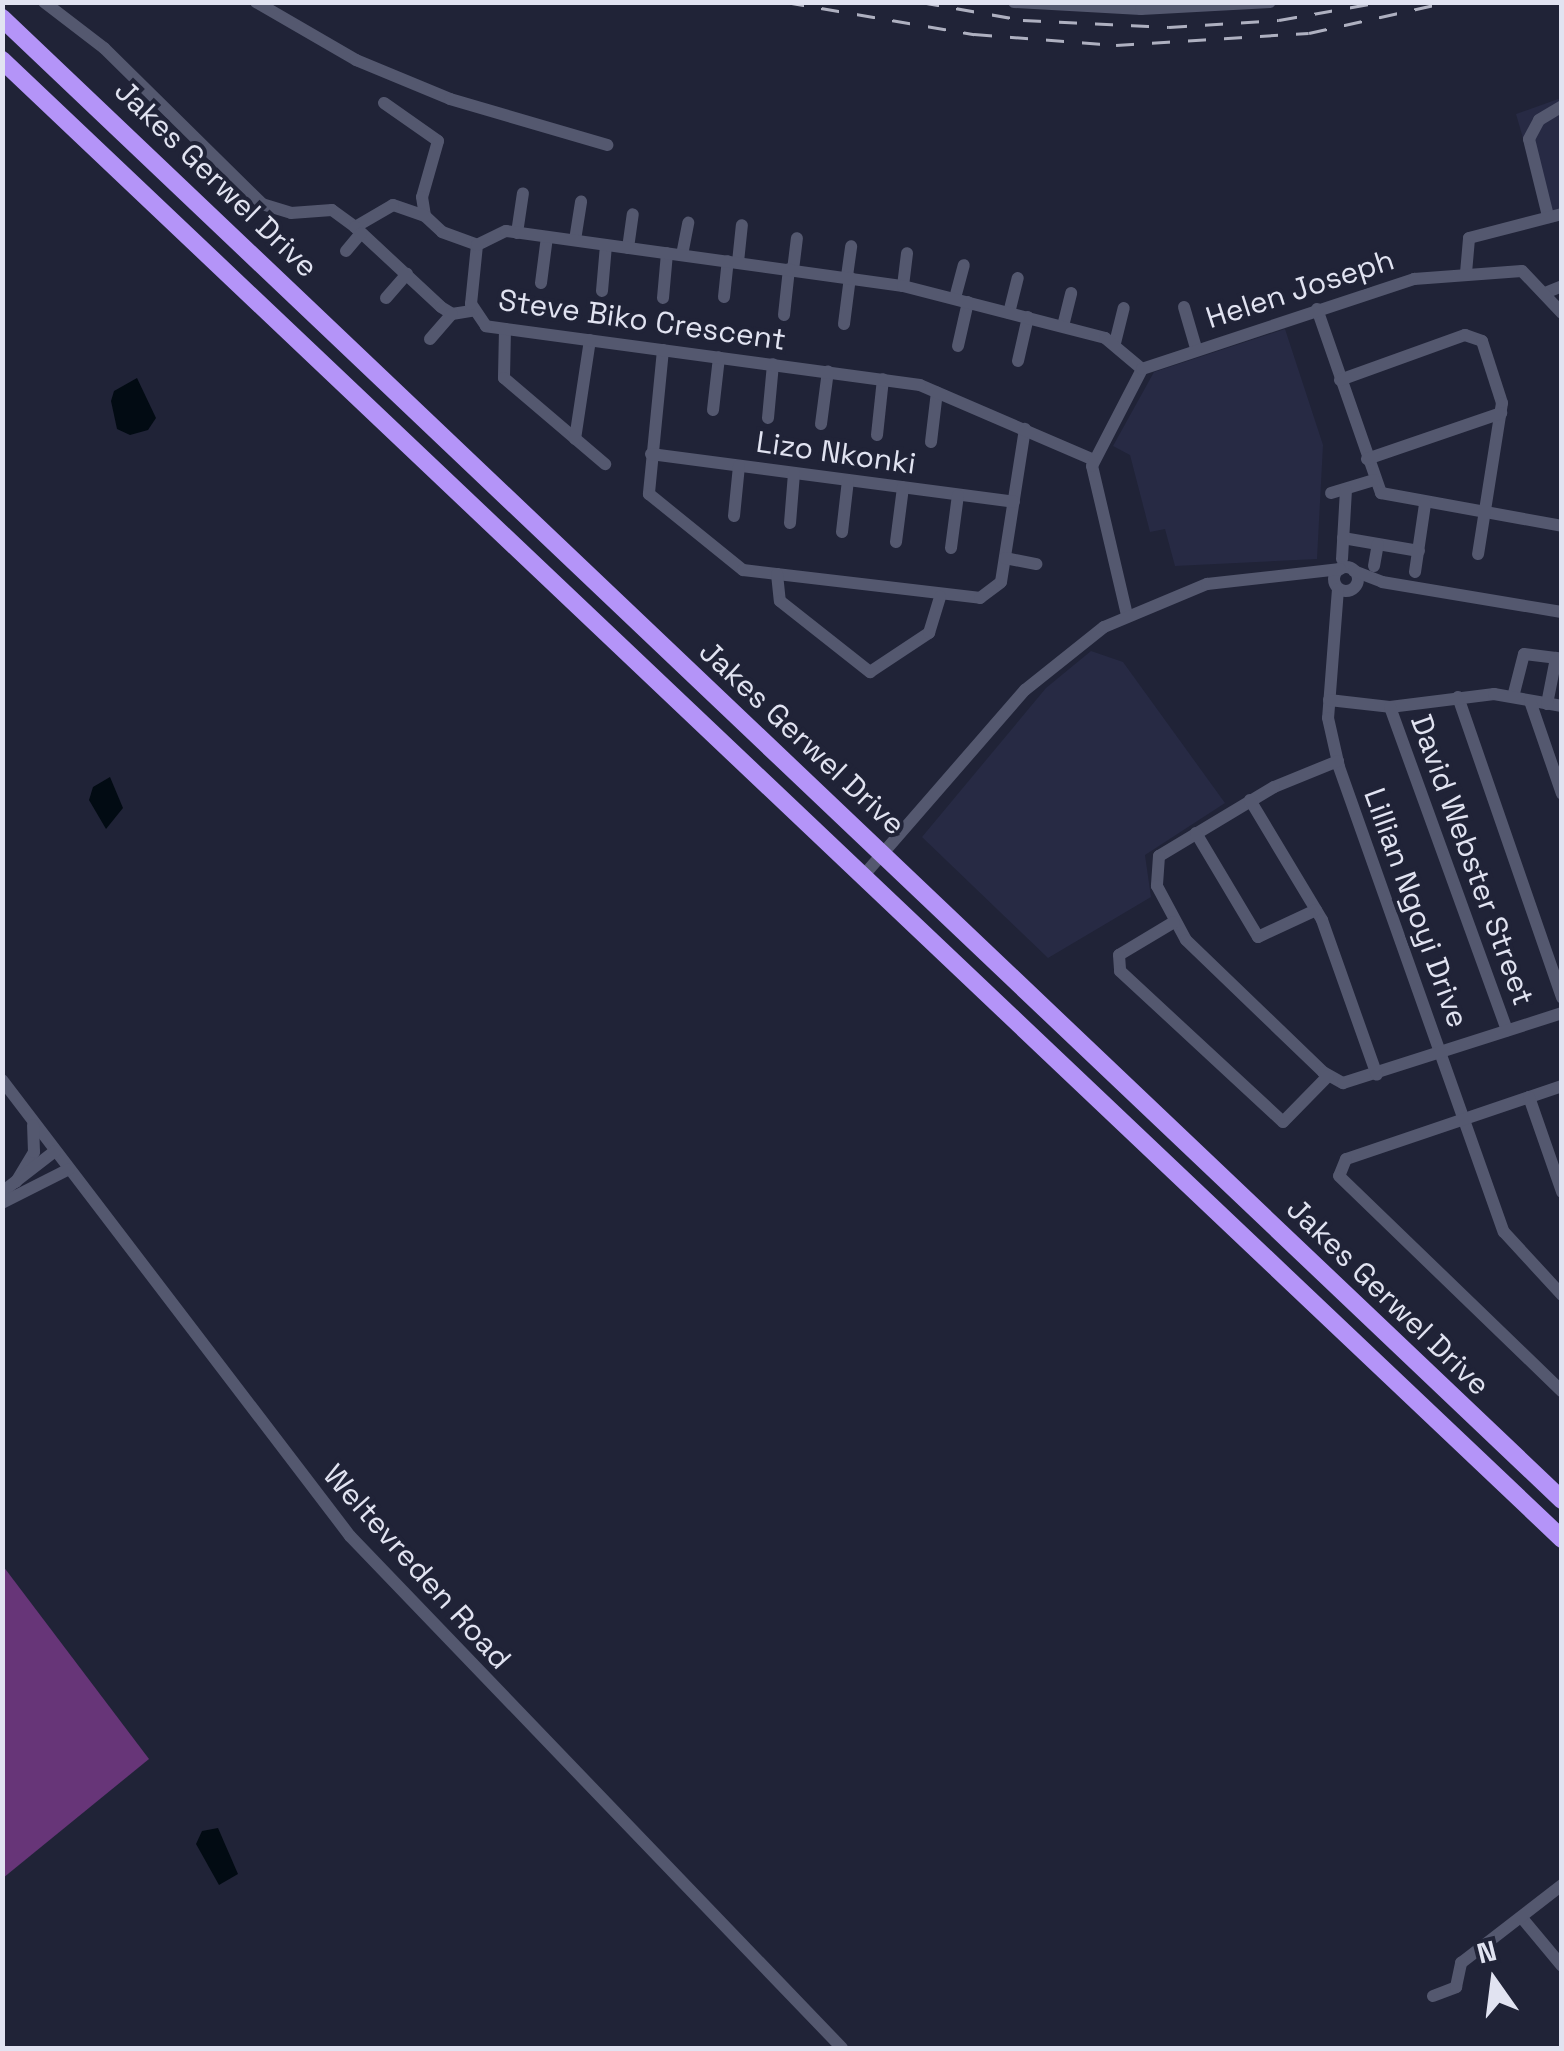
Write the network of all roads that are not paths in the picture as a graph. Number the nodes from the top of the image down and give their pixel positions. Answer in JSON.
{"nodes":[{"id":1,"x":44,"y":2,"type":"edge"},
{"id":2,"x":256,"y":2,"type":"edge"},
{"id":3,"x":1014,"y":2,"type":"edge"},
{"id":4,"x":1270,"y":2,"type":"edge"},
{"id":5,"x":2,"y":18,"type":"edge"},
{"id":6,"x":2,"y":60,"type":"edge"},
{"id":7,"x":384,"y":103,"type":"dead end"},
{"id":8,"x":1562,"y":106,"type":"edge"},
{"id":9,"x":607,"y":145,"type":"dead end"},
{"id":10,"x":523,"y":193,"type":"dead end"},
{"id":11,"x":581,"y":202,"type":"dead end"},
{"id":12,"x":633,"y":214,"type":"dead end"},
{"id":13,"x":1555,"y":215,"type":"edge"},
{"id":14,"x":424,"y":216,"type":"junction"},
{"id":15,"x":688,"y":223,"type":"dead end"},
{"id":16,"x":742,"y":224,"type":"dead end"},
{"id":17,"x":360,"y":226,"type":"junction"},
{"id":18,"x":517,"y":233,"type":"junction"},
{"id":19,"x":547,"y":237,"type":"junction"},
{"id":20,"x":797,"y":238,"type":"dead end"},
{"id":21,"x":574,"y":240,"type":"junction"},
{"id":22,"x":477,"y":244,"type":"junction"},
{"id":23,"x":606,"y":245,"type":"junction"},
{"id":24,"x":851,"y":246,"type":"dead end"},
{"id":25,"x":628,"y":248,"type":"junction"},
{"id":26,"x":346,"y":251,"type":"dead end"},
{"id":27,"x":908,"y":253,"type":"dead end"},
{"id":28,"x":675,"y":254,"type":"junction"},
{"id":29,"x":733,"y":262,"type":"junction"},
{"id":30,"x":964,"y":265,"type":"dead end"},
{"id":31,"x":791,"y":270,"type":"junction"},
{"id":32,"x":1466,"y":273,"type":"junction"},
{"id":33,"x":406,"y":274,"type":"junction"},
{"id":34,"x":848,"y":277,"type":"junction"},
{"id":35,"x":1018,"y":278,"type":"dead end"},
{"id":36,"x":541,"y":283,"type":"dead end"},
{"id":37,"x":903,"y":286,"type":"junction"},
{"id":38,"x":1562,"y":286,"type":"edge"},
{"id":39,"x":602,"y":291,"type":"dead end"},
{"id":40,"x":1070,"y":293,"type":"dead end"},
{"id":41,"x":1545,"y":293,"type":"junction"},
{"id":42,"x":724,"y":297,"type":"dead end"},
{"id":43,"x":386,"y":298,"type":"dead end"},
{"id":44,"x":663,"y":298,"type":"dead end"},
{"id":45,"x":962,"y":300,"type":"junction"},
{"id":46,"x":1184,"y":307,"type":"dead end"},
{"id":47,"x":1124,"y":308,"type":"dead end"},
{"id":48,"x":1317,"y":308,"type":"junction"},
{"id":49,"x":472,"y":311,"type":"junction"},
{"id":50,"x":1009,"y":312,"type":"junction"},
{"id":51,"x":452,"y":314,"type":"junction"},
{"id":52,"x":1562,"y":314,"type":"edge"},
{"id":53,"x":784,"y":315,"type":"dead end"},
{"id":54,"x":1028,"y":317,"type":"junction"},
{"id":55,"x":844,"y":324,"type":"dead end"},
{"id":56,"x":1063,"y":326,"type":"junction"},
{"id":57,"x":505,"y":330,"type":"junction"},
{"id":58,"x":430,"y":339,"type":"dead end"},
{"id":59,"x":590,"y":340,"type":"junction"},
{"id":60,"x":1115,"y":343,"type":"junction"},
{"id":61,"x":958,"y":346,"type":"dead end"},
{"id":62,"x":1196,"y":348,"type":"junction"},
{"id":63,"x":663,"y":350,"type":"junction"},
{"id":64,"x":719,"y":357,"type":"junction"},
{"id":65,"x":1018,"y":360,"type":"dead end"},
{"id":66,"x":773,"y":364,"type":"junction"},
{"id":67,"x":1142,"y":368,"type":"junction"},
{"id":68,"x":828,"y":371,"type":"junction"},
{"id":69,"x":882,"y":379,"type":"junction"},
{"id":70,"x":1340,"y":380,"type":"junction"},
{"id":71,"x":938,"y":392,"type":"junction"},
{"id":72,"x":713,"y":410,"type":"dead end"},
{"id":73,"x":1501,"y":413,"type":"junction"},
{"id":74,"x":768,"y":418,"type":"dead end"},
{"id":75,"x":821,"y":424,"type":"dead end"},
{"id":76,"x":1025,"y":430,"type":"junction"},
{"id":77,"x":877,"y":435,"type":"dead end"},
{"id":78,"x":575,"y":439,"type":"junction"},
{"id":79,"x":931,"y":442,"type":"dead end"},
{"id":80,"x":650,"y":454,"type":"junction"},
{"id":81,"x":1368,"y":459,"type":"junction"},
{"id":82,"x":1094,"y":460,"type":"junction"},
{"id":83,"x":605,"y":464,"type":"dead end"},
{"id":84,"x":739,"y":466,"type":"junction"},
{"id":85,"x":794,"y":473,"type":"junction"},
{"id":86,"x":848,"y":480,"type":"junction"},
{"id":87,"x":1374,"y":480,"type":"junction"},
{"id":88,"x":903,"y":487,"type":"junction"},
{"id":89,"x":1346,"y":490,"type":"junction"},
{"id":90,"x":1331,"y":493,"type":"dead end"},
{"id":91,"x":958,"y":495,"type":"junction"},
{"id":92,"x":1014,"y":502,"type":"junction"},
{"id":93,"x":1426,"y":504,"type":"junction"},
{"id":94,"x":1485,"y":512,"type":"junction"},
{"id":95,"x":734,"y":516,"type":"dead end"},
{"id":96,"x":790,"y":523,"type":"dead end"},
{"id":97,"x":1562,"y":526,"type":"edge"},
{"id":98,"x":842,"y":532,"type":"dead end"},
{"id":99,"x":1344,"y":538,"type":"junction"},
{"id":100,"x":896,"y":542,"type":"dead end"},
{"id":101,"x":1378,"y":544,"type":"junction"},
{"id":102,"x":951,"y":548,"type":"dead end"},
{"id":103,"x":1418,"y":551,"type":"junction"},
{"id":104,"x":1478,"y":554,"type":"dead end"},
{"id":105,"x":1006,"y":558,"type":"junction"},
{"id":106,"x":1036,"y":564,"type":"dead end"},
{"id":107,"x":1346,"y":566,"type":"junction"},
{"id":108,"x":1374,"y":566,"type":"dead end"},
{"id":109,"x":1415,"y":572,"type":"dead end"},
{"id":110,"x":1310,"y":573,"type":"junction"},
{"id":111,"x":777,"y":574,"type":"junction"},
{"id":112,"x":1382,"y":582,"type":"junction"},
{"id":113,"x":1345,"y":588,"type":"junction"},
{"id":114,"x":940,"y":597,"type":"junction"},
{"id":115,"x":1562,"y":612,"type":"edge"},
{"id":116,"x":1127,"y":614,"type":"junction"},
{"id":117,"x":1559,"y":658,"type":"edge"},
{"id":118,"x":1513,"y":697,"type":"junction"},
{"id":119,"x":1458,"y":698,"type":"junction"},
{"id":120,"x":1330,"y":700,"type":"junction"},
{"id":121,"x":1530,"y":701,"type":"junction"},
{"id":122,"x":1554,"y":705,"type":"edge"},
{"id":123,"x":1390,"y":707,"type":"junction"},
{"id":124,"x":1338,"y":761,"type":"junction"},
{"id":125,"x":1562,"y":794,"type":"edge"},
{"id":126,"x":1250,"y":800,"type":"junction"},
{"id":127,"x":1196,"y":833,"type":"junction"},
{"id":128,"x":884,"y":852,"type":"junction"},
{"id":129,"x":864,"y":876,"type":"junction"},
{"id":130,"x":1316,"y":910,"type":"junction"},
{"id":131,"x":1174,"y":922,"type":"junction"},
{"id":132,"x":1562,"y":996,"type":"edge"},
{"id":133,"x":1562,"y":1013,"type":"edge"},
{"id":134,"x":1506,"y":1031,"type":"junction"},
{"id":135,"x":1442,"y":1054,"type":"junction"},
{"id":136,"x":1328,"y":1076,"type":"junction"},
{"id":137,"x":1377,"y":1076,"type":"junction"},
{"id":138,"x":2,"y":1080,"type":"edge"},
{"id":139,"x":1562,"y":1086,"type":"edge"},
{"id":140,"x":1529,"y":1097,"type":"junction"},
{"id":141,"x":31,"y":1119,"type":"junction"},
{"id":142,"x":1465,"y":1120,"type":"junction"},
{"id":143,"x":55,"y":1151,"type":"junction"},
{"id":144,"x":68,"y":1169,"type":"junction"},
{"id":145,"x":16,"y":1182,"type":"junction"},
{"id":146,"x":2,"y":1192,"type":"edge"},
{"id":147,"x":1562,"y":1192,"type":"edge"},
{"id":148,"x":2,"y":1203,"type":"edge"},
{"id":149,"x":1562,"y":1295,"type":"edge"},
{"id":150,"x":1562,"y":1391,"type":"edge"},
{"id":151,"x":1562,"y":1500,"type":"edge"},
{"id":152,"x":1562,"y":1539,"type":"edge"},
{"id":153,"x":1562,"y":1885,"type":"edge"},
{"id":154,"x":1522,"y":1918,"type":"junction"},
{"id":155,"x":1562,"y":1966,"type":"edge"},
{"id":156,"x":1434,"y":1996,"type":"dead end"},
{"id":157,"x":842,"y":2048,"type":"edge"}],
"edges":[{"from":1,"to":17,"type":"street"},
{"from":2,"to":9,"type":"street"},
{"from":3,"to":4,"type":"street"},
{"from":5,"to":128,"type":"highway","name":"Jakes Gerwel Drive"},
{"from":6,"to":129,"type":"highway","name":"Jakes Gerwel Drive"},
{"from":7,"to":14,"type":"street"},
{"from":8,"to":13,"type":"street"},
{"from":10,"to":18,"type":"street"},
{"from":11,"to":21,"type":"street"},
{"from":12,"to":25,"type":"street"},
{"from":13,"to":32,"type":"street"},
{"from":14,"to":17,"type":"street"},
{"from":14,"to":22,"type":"street"},
{"from":15,"to":28,"type":"street"},
{"from":16,"to":29,"type":"street"},
{"from":17,"to":26,"type":"street"},
{"from":17,"to":33,"type":"street"},
{"from":18,"to":19,"type":"street","name":"Steve Biko Crescent"},
{"from":18,"to":22,"type":"street","name":"Steve Biko Crescent"},
{"from":19,"to":21,"type":"street","name":"Steve Biko Crescent"},
{"from":19,"to":36,"type":"street"},
{"from":20,"to":31,"type":"street"},
{"from":21,"to":23,"type":"street","name":"Steve Biko Crescent"},
{"from":22,"to":49,"type":"street","name":"Steve Biko Crescent"},
{"from":23,"to":25,"type":"street","name":"Steve Biko Crescent"},
{"from":23,"to":39,"type":"street"},
{"from":24,"to":34,"type":"street"},
{"from":25,"to":28,"type":"street","name":"Steve Biko Crescent"},
{"from":27,"to":37,"type":"street"},
{"from":28,"to":29,"type":"street","name":"Steve Biko Crescent"},
{"from":28,"to":44,"type":"street"},
{"from":29,"to":31,"type":"street","name":"Steve Biko Crescent"},
{"from":29,"to":42,"type":"street"},
{"from":30,"to":45,"type":"street"},
{"from":31,"to":34,"type":"street","name":"Steve Biko Crescent"},
{"from":31,"to":53,"type":"street"},
{"from":32,"to":41,"type":"street","name":"Helen Joseph"},
{"from":32,"to":48,"type":"street","name":"Helen Joseph"},
{"from":33,"to":43,"type":"street"},
{"from":33,"to":51,"type":"street"},
{"from":34,"to":37,"type":"street","name":"Steve Biko Crescent"},
{"from":34,"to":55,"type":"street"},
{"from":35,"to":50,"type":"street"},
{"from":37,"to":45,"type":"street","name":"Steve Biko Crescent"},
{"from":38,"to":41,"type":"street"},
{"from":40,"to":56,"type":"street"},
{"from":41,"to":52,"type":"street","name":"Helen Joseph"},
{"from":45,"to":50,"type":"street","name":"Steve Biko Crescent"},
{"from":45,"to":61,"type":"street"},
{"from":46,"to":62,"type":"street"},
{"from":47,"to":60,"type":"street"},
{"from":48,"to":62,"type":"street","name":"Helen Joseph"},
{"from":48,"to":70,"type":"street"},
{"from":49,"to":51,"type":"street"},
{"from":49,"to":57,"type":"street","name":"Steve Biko Crescent"},
{"from":50,"to":54,"type":"street","name":"Steve Biko Crescent"},
{"from":51,"to":58,"type":"street"},
{"from":54,"to":56,"type":"street","name":"Steve Biko Crescent"},
{"from":54,"to":65,"type":"street"},
{"from":56,"to":60,"type":"street","name":"Steve Biko Crescent"},
{"from":57,"to":59,"type":"street","name":"Steve Biko Crescent"},
{"from":57,"to":78,"type":"street"},
{"from":59,"to":63,"type":"street","name":"Steve Biko Crescent"},
{"from":59,"to":78,"type":"street"},
{"from":60,"to":67,"type":"street","name":"Steve Biko Crescent"},
{"from":62,"to":67,"type":"street","name":"Helen Joseph"},
{"from":63,"to":64,"type":"street","name":"Steve Biko Crescent"},
{"from":63,"to":80,"type":"street"},
{"from":64,"to":66,"type":"street","name":"Steve Biko Crescent"},
{"from":64,"to":72,"type":"street"},
{"from":66,"to":68,"type":"street","name":"Steve Biko Crescent"},
{"from":66,"to":74,"type":"street"},
{"from":67,"to":82,"type":"street"},
{"from":68,"to":69,"type":"street","name":"Steve Biko Crescent"},
{"from":68,"to":75,"type":"street"},
{"from":69,"to":71,"type":"street","name":"Steve Biko Crescent"},
{"from":69,"to":77,"type":"street"},
{"from":70,"to":73,"type":"street"},
{"from":70,"to":81,"type":"street"},
{"from":71,"to":76,"type":"street","name":"Steve Biko Crescent"},
{"from":71,"to":79,"type":"street"},
{"from":73,"to":81,"type":"street"},
{"from":73,"to":94,"type":"street"},
{"from":76,"to":82,"type":"street","name":"Steve Biko Crescent"},
{"from":76,"to":92,"type":"street"},
{"from":78,"to":83,"type":"street"},
{"from":80,"to":84,"type":"street","name":"Lizo Nkonki"},
{"from":80,"to":111,"type":"street"},
{"from":81,"to":87,"type":"street"},
{"from":82,"to":116,"type":"street"},
{"from":84,"to":85,"type":"street","name":"Lizo Nkonki"},
{"from":84,"to":95,"type":"street"},
{"from":85,"to":86,"type":"street","name":"Lizo Nkonki"},
{"from":85,"to":96,"type":"street"},
{"from":86,"to":88,"type":"street","name":"Lizo Nkonki"},
{"from":86,"to":98,"type":"street"},
{"from":87,"to":89,"type":"street"},
{"from":87,"to":93,"type":"street"},
{"from":88,"to":91,"type":"street","name":"Lizo Nkonki"},
{"from":88,"to":100,"type":"street"},
{"from":89,"to":90,"type":"street"},
{"from":89,"to":99,"type":"street"},
{"from":91,"to":92,"type":"street","name":"Lizo Nkonki"},
{"from":91,"to":102,"type":"street"},
{"from":92,"to":105,"type":"street"},
{"from":93,"to":94,"type":"street"},
{"from":93,"to":103,"type":"street"},
{"from":94,"to":97,"type":"street"},
{"from":94,"to":104,"type":"street"},
{"from":99,"to":101,"type":"street"},
{"from":99,"to":107,"type":"street"},
{"from":101,"to":103,"type":"street"},
{"from":101,"to":108,"type":"street"},
{"from":103,"to":109,"type":"street"},
{"from":105,"to":106,"type":"street"},
{"from":105,"to":114,"type":"street"},
{"from":107,"to":110,"type":"street"},
{"from":107,"to":112,"type":"street"},
{"from":107,"to":113,"type":"street"},
{"from":107,"to":113,"type":"street"},
{"from":110,"to":113,"type":"street"},
{"from":110,"to":116,"type":"street"},
{"from":111,"to":114,"type":"street"},
{"from":111,"to":114,"type":"street"},
{"from":112,"to":113,"type":"street"},
{"from":112,"to":115,"type":"street"},
{"from":113,"to":120,"type":"street","name":"Lillian Ngoyi Drive"},
{"from":116,"to":128,"type":"street"},
{"from":117,"to":118,"type":"street"},
{"from":117,"to":122,"type":"street"},
{"from":118,"to":119,"type":"street"},
{"from":118,"to":121,"type":"street"},
{"from":119,"to":123,"type":"street"},
{"from":119,"to":132,"type":"street"},
{"from":120,"to":123,"type":"street"},
{"from":120,"to":124,"type":"street","name":"Lillian Ngoyi Drive"},
{"from":121,"to":122,"type":"street"},
{"from":121,"to":125,"type":"street"},
{"from":123,"to":134,"type":"street","name":"David Webster Street"},
{"from":124,"to":126,"type":"street"},
{"from":124,"to":135,"type":"street","name":"Lillian Ngoyi Drive"},
{"from":126,"to":127,"type":"street"},
{"from":126,"to":130,"type":"street"},
{"from":127,"to":130,"type":"street"},
{"from":127,"to":131,"type":"street"},
{"from":128,"to":129,"type":"street"},
{"from":128,"to":151,"type":"highway","name":"Jakes Gerwel Drive"},
{"from":129,"to":152,"type":"highway","name":"Jakes Gerwel Drive"},
{"from":130,"to":137,"type":"street"},
{"from":131,"to":136,"type":"street"},
{"from":131,"to":136,"type":"street"},
{"from":133,"to":134,"type":"street"},
{"from":134,"to":135,"type":"street"},
{"from":135,"to":137,"type":"street"},
{"from":135,"to":142,"type":"street","name":"Lillian Ngoyi Drive"},
{"from":136,"to":137,"type":"street"},
{"from":138,"to":141,"type":"street","name":"Weltevreden Road"},
{"from":139,"to":140,"type":"street"},
{"from":140,"to":142,"type":"street"},
{"from":140,"to":147,"type":"street"},
{"from":141,"to":143,"type":"street","name":"Weltevreden Road"},
{"from":141,"to":145,"type":"street"},
{"from":142,"to":149,"type":"street","name":"Lillian Ngoyi Drive"},
{"from":142,"to":150,"type":"street"},
{"from":143,"to":144,"type":"street","name":"Weltevreden Road"},
{"from":143,"to":145,"type":"street"},
{"from":144,"to":148,"type":"street"},
{"from":144,"to":157,"type":"street","name":"Weltevreden Road"},
{"from":145,"to":146,"type":"street"},
{"from":153,"to":154,"type":"street"},
{"from":154,"to":155,"type":"street"},
{"from":154,"to":156,"type":"street"}]}
